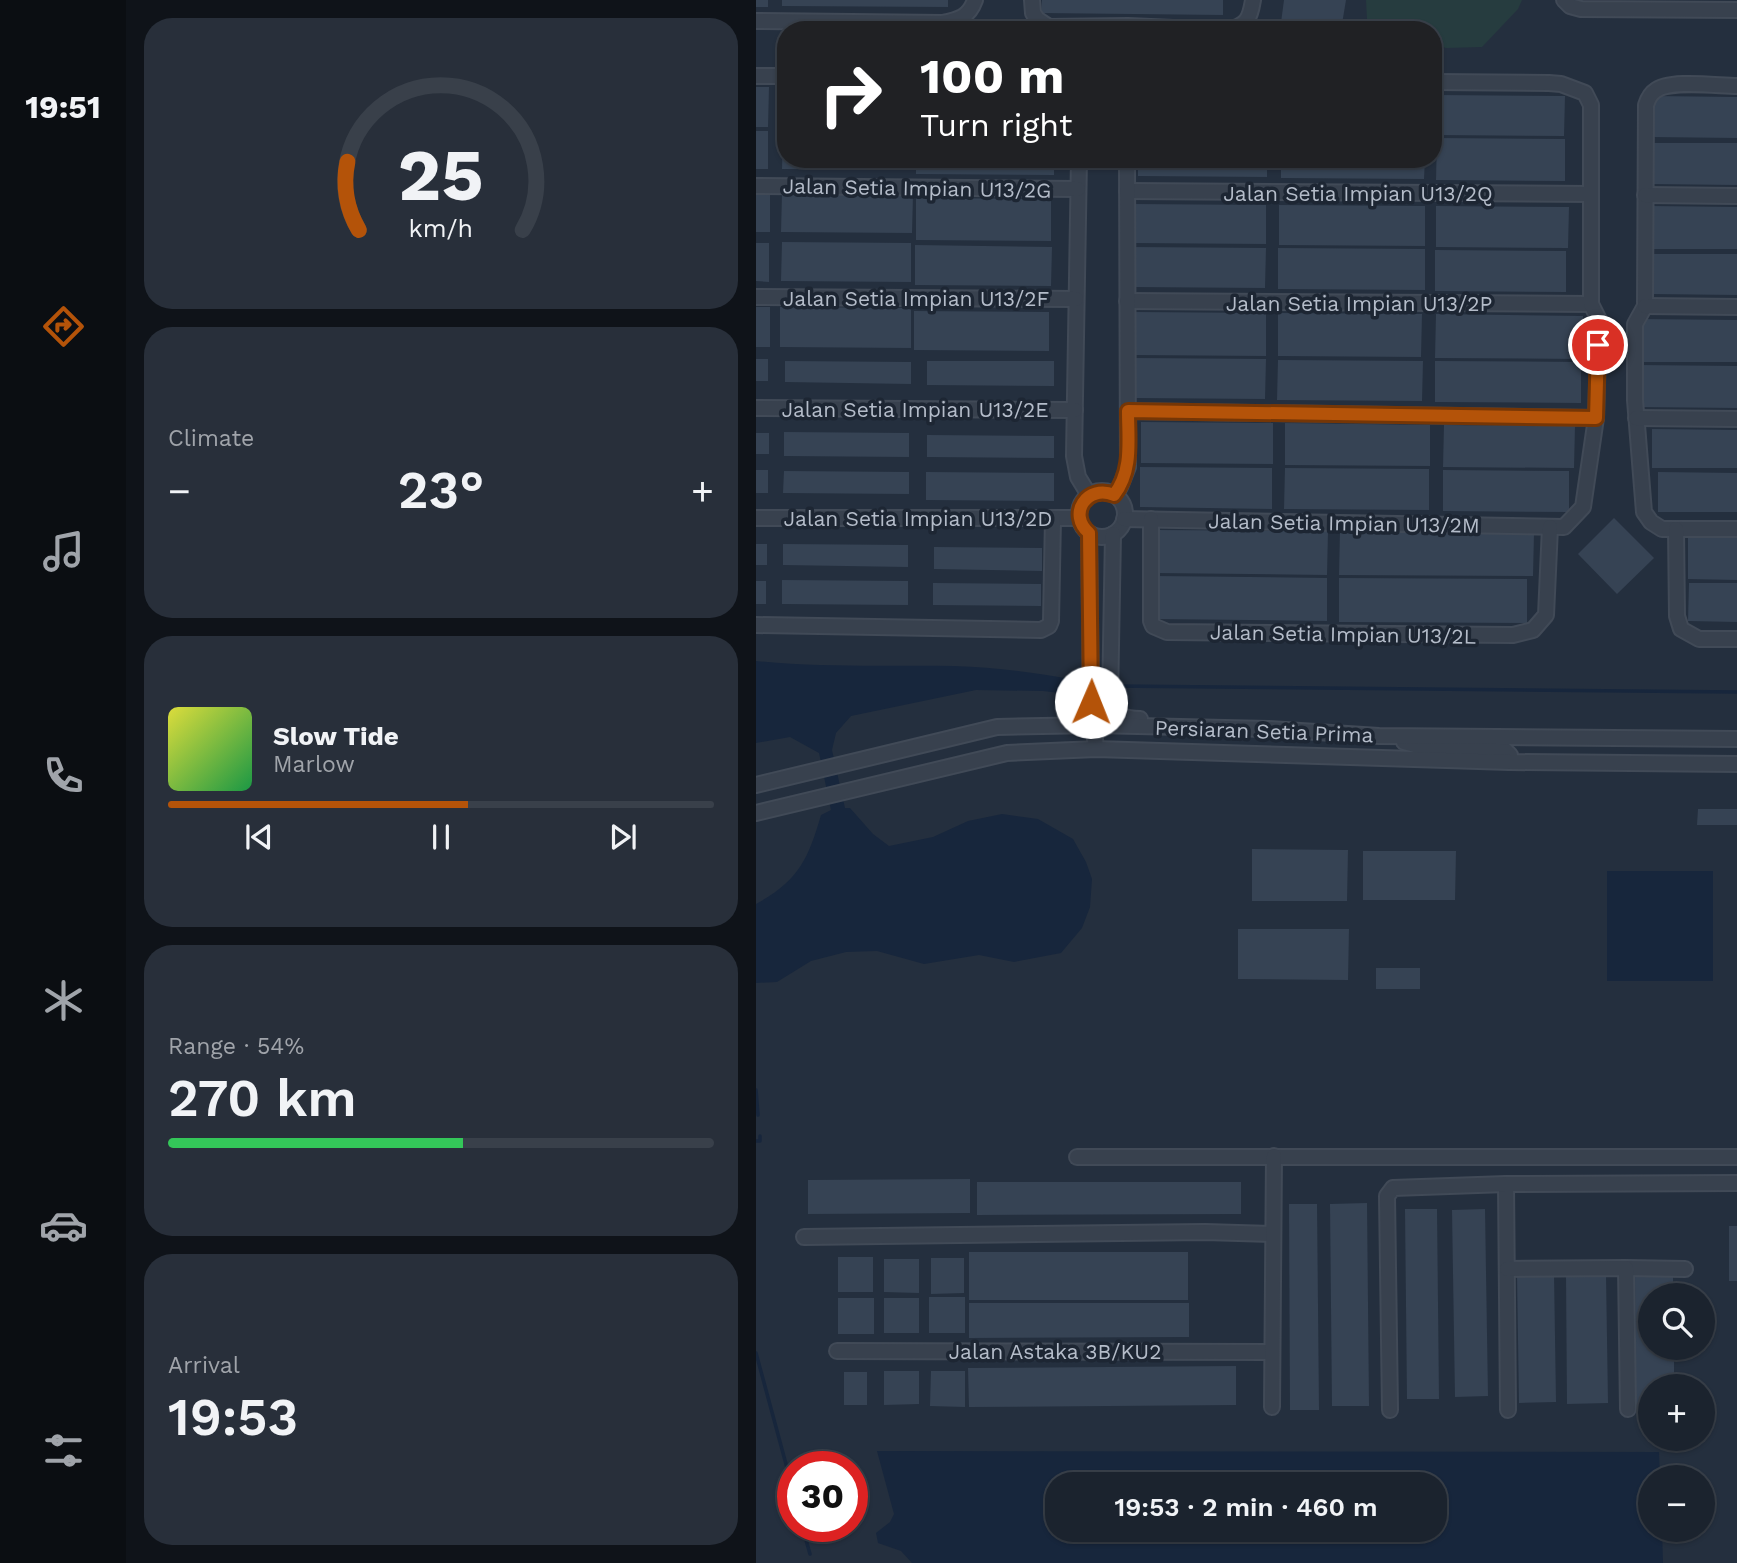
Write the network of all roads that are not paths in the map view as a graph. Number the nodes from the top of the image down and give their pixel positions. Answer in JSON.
{"nodes":[{"id":1,"x":975,"y":0,"type":"edge"},
{"id":2,"x":1032,"y":0,"type":"edge"},
{"id":3,"x":1253,"y":0,"type":"edge"},
{"id":4,"x":1564,"y":0,"type":"edge"},
{"id":5,"x":1737,"y":10,"type":"edge"},
{"id":6,"x":756,"y":21,"type":"edge"},
{"id":7,"x":777,"y":21,"type":"edge"},
{"id":8,"x":954,"y":21,"type":"edge"},
{"id":9,"x":1040,"y":21,"type":"edge"},
{"id":10,"x":1246,"y":21,"type":"edge"},
{"id":11,"x":756,"y":76,"type":"edge"},
{"id":12,"x":777,"y":76,"type":"edge"},
{"id":13,"x":1442,"y":82,"type":"edge"},
{"id":14,"x":1737,"y":86,"type":"edge"},
{"id":15,"x":1079,"y":168,"type":"edge"},
{"id":16,"x":1126,"y":168,"type":"edge"},
{"id":17,"x":756,"y":186,"type":"edge"},
{"id":18,"x":1078,"y":189,"type":"junction"},
{"id":19,"x":1127,"y":191,"type":"junction"},
{"id":20,"x":1590,"y":194,"type":"junction"},
{"id":21,"x":1645,"y":195,"type":"junction"},
{"id":22,"x":1737,"y":196,"type":"edge"},
{"id":23,"x":756,"y":297,"type":"edge"},
{"id":24,"x":1076,"y":299,"type":"junction"},
{"id":25,"x":1127,"y":301,"type":"junction"},
{"id":26,"x":1591,"y":304,"type":"junction"},
{"id":27,"x":1645,"y":306,"type":"junction"},
{"id":28,"x":1737,"y":307,"type":"edge"},
{"id":29,"x":756,"y":408,"type":"edge"},
{"id":30,"x":1074,"y":410,"type":"junction"},
{"id":31,"x":1128,"y":411,"type":"junction"},
{"id":32,"x":1596,"y":418,"type":"junction"},
{"id":33,"x":1636,"y":418,"type":"junction"},
{"id":34,"x":1737,"y":419,"type":"edge"},
{"id":35,"x":1089,"y":495,"type":"junction"},
{"id":36,"x":1114,"y":495,"type":"junction"},
{"id":37,"x":756,"y":517,"type":"edge"},
{"id":38,"x":1053,"y":518,"type":"junction"},
{"id":39,"x":1079,"y":519,"type":"junction"},
{"id":40,"x":1124,"y":519,"type":"junction"},
{"id":41,"x":1151,"y":519,"type":"junction"},
{"id":42,"x":1557,"y":527,"type":"junction"},
{"id":43,"x":1669,"y":528,"type":"junction"},
{"id":44,"x":1737,"y":529,"type":"edge"},
{"id":45,"x":1089,"y":533,"type":"junction"},
{"id":46,"x":1113,"y":534,"type":"junction"},
{"id":47,"x":1090,"y":596,"type":"junction"},
{"id":48,"x":1112,"y":596,"type":"junction"},
{"id":49,"x":756,"y":625,"type":"edge"},
{"id":50,"x":1737,"y":639,"type":"edge"},
{"id":51,"x":1091,"y":701,"type":"junction"},
{"id":52,"x":1094,"y":725,"type":"junction"},
{"id":53,"x":997,"y":727,"type":"junction"},
{"id":54,"x":1269,"y":729,"type":"junction"},
{"id":55,"x":1379,"y":736,"type":"junction"},
{"id":56,"x":1737,"y":739,"type":"edge"},
{"id":57,"x":1096,"y":749,"type":"junction"},
{"id":58,"x":1510,"y":762,"type":"junction"},
{"id":59,"x":1737,"y":764,"type":"edge"},
{"id":60,"x":756,"y":785,"type":"edge"},
{"id":61,"x":756,"y":813,"type":"edge"},
{"id":62,"x":1274,"y":1156,"type":"junction"},
{"id":63,"x":1077,"y":1157,"type":"dead end"},
{"id":64,"x":1737,"y":1157,"type":"edge"},
{"id":65,"x":1737,"y":1183,"type":"edge"},
{"id":66,"x":1506,"y":1184,"type":"junction"},
{"id":67,"x":1272,"y":1234,"type":"junction"},
{"id":68,"x":804,"y":1237,"type":"dead end"},
{"id":69,"x":1626,"y":1268,"type":"junction"},
{"id":70,"x":1507,"y":1269,"type":"junction"},
{"id":71,"x":1685,"y":1269,"type":"dead end"},
{"id":72,"x":837,"y":1351,"type":"dead end"},
{"id":73,"x":1272,"y":1352,"type":"junction"},
{"id":74,"x":1272,"y":1407,"type":"dead end"},
{"id":75,"x":1628,"y":1409,"type":"dead end"},
{"id":76,"x":1390,"y":1410,"type":"dead end"},
{"id":77,"x":1508,"y":1410,"type":"dead end"}],
"edges":[{"from":1,"to":8,"type":"street"},
{"from":2,"to":9,"type":"street"},
{"from":3,"to":10,"type":"street"},
{"from":4,"to":5,"type":"street"},
{"from":6,"to":7,"type":"street"},
{"from":11,"to":12,"type":"street"},
{"from":13,"to":20,"type":"street"},
{"from":14,"to":21,"type":"street"},
{"from":15,"to":18,"type":"street"},
{"from":16,"to":19,"type":"street"},
{"from":17,"to":18,"type":"street","name":"Jalan Setia Impian U13/2G"},
{"from":18,"to":24,"type":"street"},
{"from":19,"to":20,"type":"street","name":"Jalan Setia Impian U13/2Q"},
{"from":19,"to":25,"type":"street"},
{"from":20,"to":26,"type":"street"},
{"from":21,"to":22,"type":"street"},
{"from":21,"to":27,"type":"street"},
{"from":23,"to":24,"type":"street","name":"Jalan Setia Impian U13/2F"},
{"from":24,"to":30,"type":"street"},
{"from":25,"to":26,"type":"street","name":"Jalan Setia Impian U13/2P"},
{"from":25,"to":31,"type":"street"},
{"from":26,"to":32,"type":"street"},
{"from":27,"to":28,"type":"street"},
{"from":27,"to":33,"type":"street"},
{"from":29,"to":30,"type":"street","name":"Jalan Setia Impian U13/2E"},
{"from":30,"to":35,"type":"street"},
{"from":31,"to":32,"type":"street"},
{"from":31,"to":36,"type":"street"},
{"from":32,"to":42,"type":"street"},
{"from":33,"to":34,"type":"street"},
{"from":33,"to":43,"type":"street"},
{"from":35,"to":36,"type":"street"},
{"from":35,"to":39,"type":"street"},
{"from":36,"to":40,"type":"street"},
{"from":37,"to":38,"type":"street","name":"Jalan Setia Impian U13/2D"},
{"from":38,"to":39,"type":"street","name":"Jalan Setia Impian U13/2D"},
{"from":38,"to":49,"type":"street"},
{"from":39,"to":45,"type":"street"},
{"from":40,"to":41,"type":"street","name":"Jalan Setia Impian U13/2M"},
{"from":40,"to":46,"type":"street"},
{"from":41,"to":42,"type":"street","name":"Jalan Setia Impian U13/2M"},
{"from":41,"to":42,"type":"street","name":"Jalan Setia Impian U13/2L"},
{"from":43,"to":44,"type":"street"},
{"from":43,"to":50,"type":"street"},
{"from":45,"to":46,"type":"street"},
{"from":45,"to":47,"type":"street"},
{"from":46,"to":48,"type":"street"},
{"from":47,"to":48,"type":"street"},
{"from":47,"to":51,"type":"street"},
{"from":48,"to":54,"type":"street"},
{"from":51,"to":52,"type":"street"},
{"from":51,"to":53,"type":"street"},
{"from":52,"to":53,"type":"street","name":"Persiaran Setia Prima"},
{"from":52,"to":54,"type":"street","name":"Persiaran Setia Prima"},
{"from":52,"to":57,"type":"street"},
{"from":53,"to":60,"type":"street","name":"Persiaran Setia Prima"},
{"from":54,"to":55,"type":"street","name":"Persiaran Setia Prima"},
{"from":55,"to":56,"type":"street","name":"Persiaran Setia Prima"},
{"from":55,"to":58,"type":"street"},
{"from":57,"to":58,"type":"street","name":"Persiaran Setia Prima"},
{"from":57,"to":61,"type":"street","name":"Persiaran Setia Prima"},
{"from":58,"to":59,"type":"street","name":"Persiaran Setia Prima"},
{"from":62,"to":63,"type":"street"},
{"from":62,"to":64,"type":"street"},
{"from":62,"to":67,"type":"street"},
{"from":65,"to":66,"type":"street"},
{"from":66,"to":70,"type":"street"},
{"from":66,"to":76,"type":"street"},
{"from":67,"to":68,"type":"street"},
{"from":67,"to":73,"type":"street"},
{"from":69,"to":70,"type":"street"},
{"from":69,"to":71,"type":"street"},
{"from":69,"to":75,"type":"street"},
{"from":70,"to":77,"type":"street"},
{"from":72,"to":73,"type":"street","name":"Jalan Astaka 3B/KU2"},
{"from":73,"to":74,"type":"street"}]}
